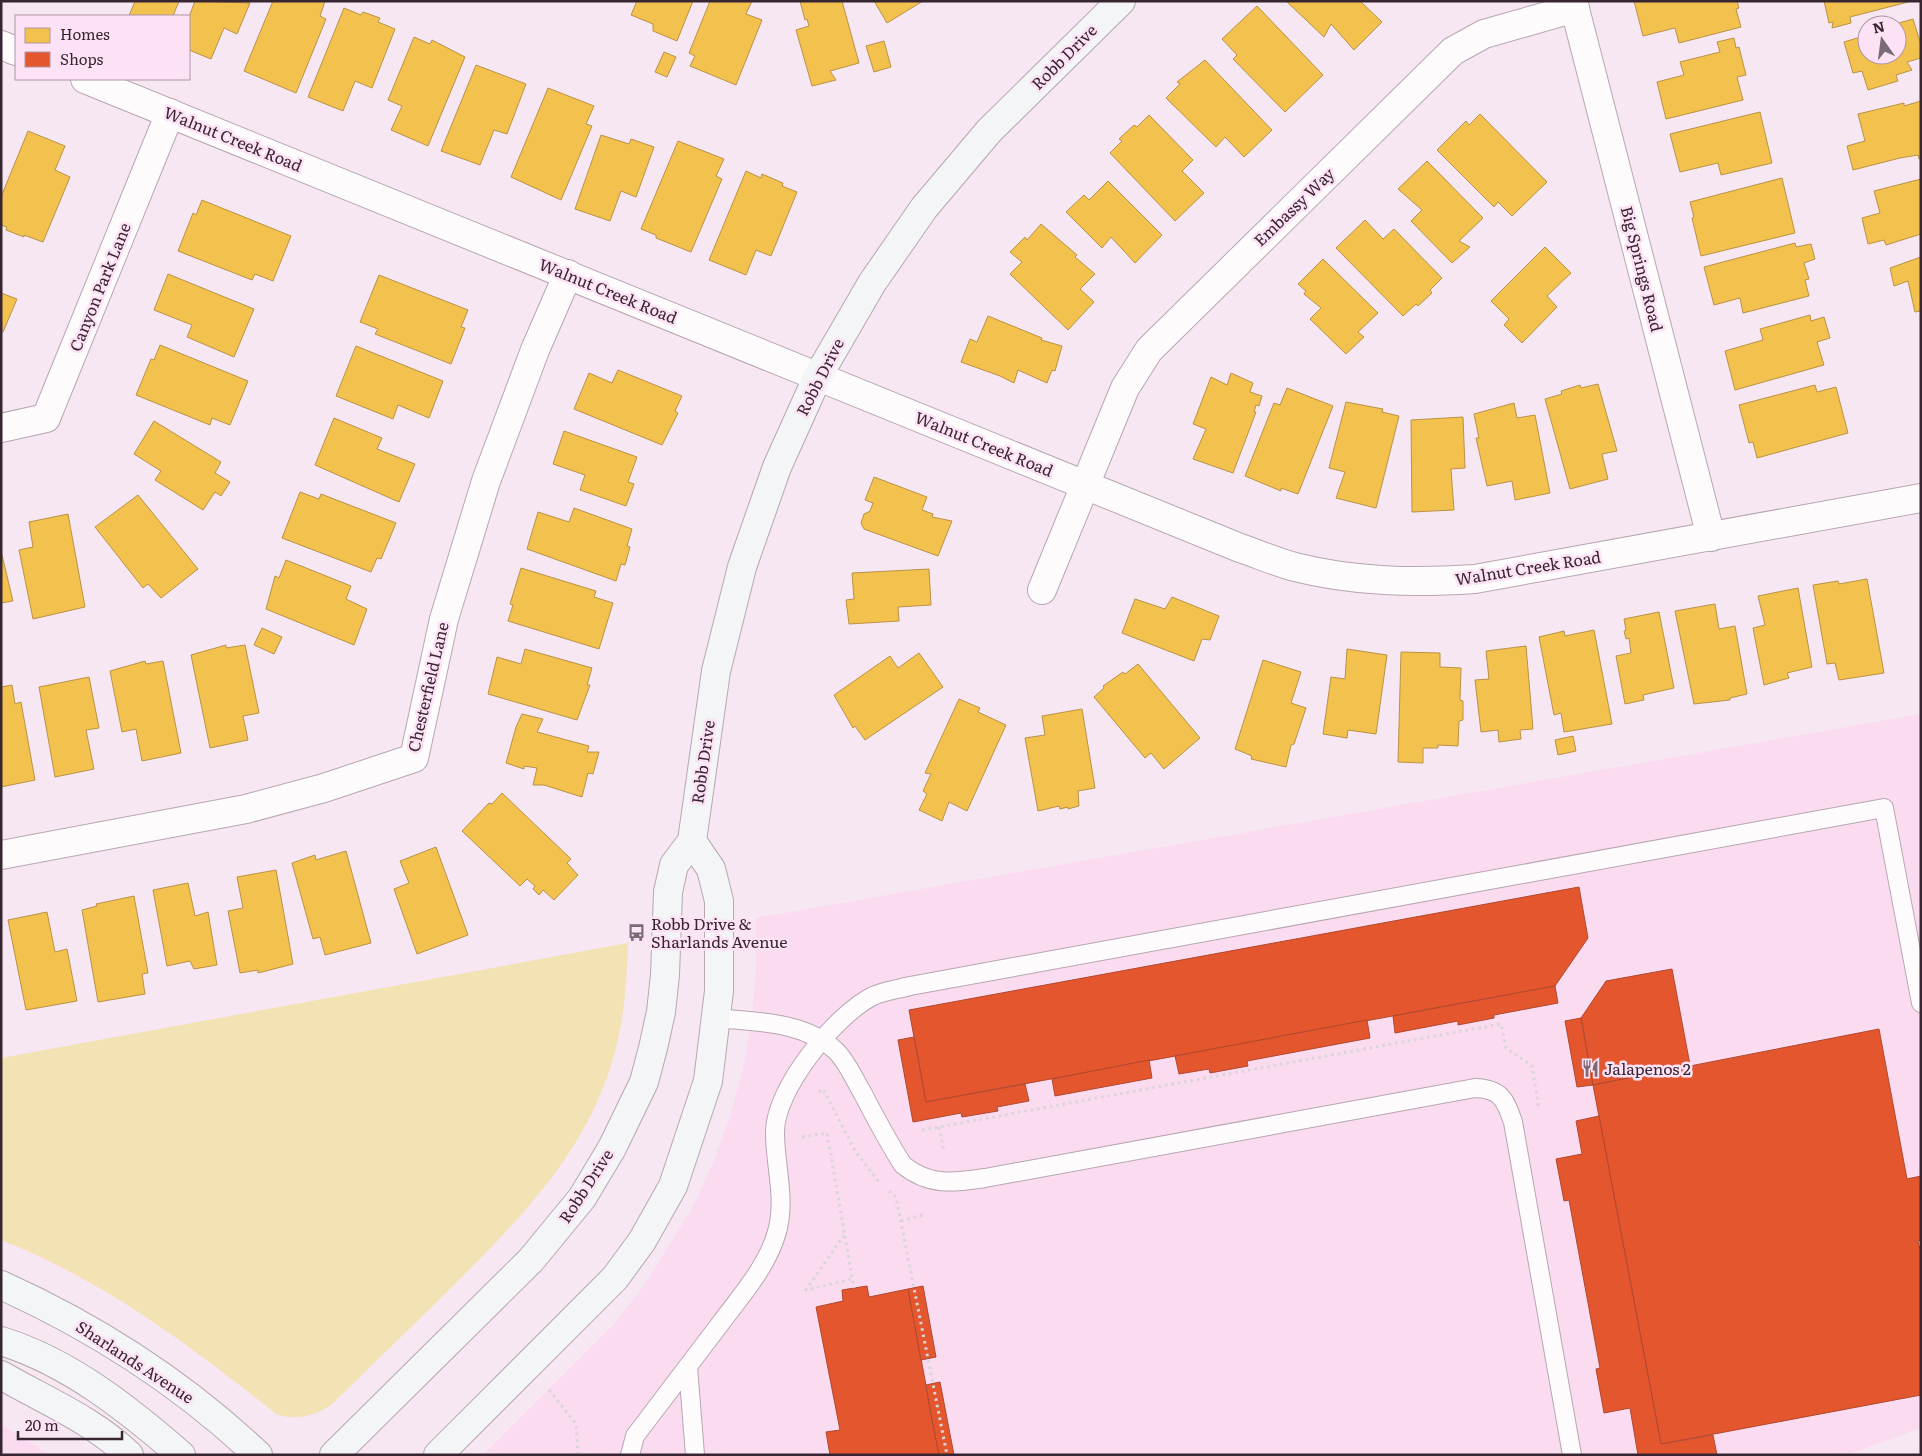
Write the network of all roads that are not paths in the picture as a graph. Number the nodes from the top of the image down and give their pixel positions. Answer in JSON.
{"nodes":[{"id":1,"x":1121,"y":1,"type":"edge"},
{"id":2,"x":1574,"y":5,"type":"edge"},
{"id":3,"x":1,"y":45,"type":"edge"},
{"id":4,"x":15,"y":51,"type":"edge"},
{"id":5,"x":88,"y":80,"type":"edge"},
{"id":6,"x":170,"y":113,"type":"junction"},
{"id":7,"x":568,"y":274,"type":"junction"},
{"id":8,"x":818,"y":376,"type":"junction"},
{"id":9,"x":1,"y":428,"type":"edge"},
{"id":10,"x":1084,"y":485,"type":"junction"},
{"id":11,"x":1921,"y":498,"type":"edge"},
{"id":12,"x":1711,"y":536,"type":"junction"},
{"id":13,"x":1042,"y":590,"type":"dead end"},
{"id":14,"x":692,"y":841,"type":"junction"},
{"id":15,"x":1,"y":855,"type":"edge"},
{"id":16,"x":1921,"y":1002,"type":"edge"},
{"id":17,"x":716,"y":1018,"type":"junction"},
{"id":18,"x":821,"y":1039,"type":"junction"},
{"id":19,"x":1,"y":1285,"type":"edge"},
{"id":20,"x":1,"y":1340,"type":"edge"},
{"id":21,"x":688,"y":1367,"type":"junction"},
{"id":22,"x":1,"y":1375,"type":"edge"},
{"id":23,"x":129,"y":1455,"type":"edge"},
{"id":24,"x":181,"y":1455,"type":"edge"},
{"id":25,"x":258,"y":1455,"type":"edge"},
{"id":26,"x":334,"y":1455,"type":"edge"},
{"id":27,"x":438,"y":1455,"type":"edge"},
{"id":28,"x":630,"y":1455,"type":"edge"},
{"id":29,"x":695,"y":1455,"type":"edge"},
{"id":30,"x":1572,"y":1455,"type":"edge"}],
"edges":[{"from":1,"to":8,"type":"main road","name":"Robb Drive"},
{"from":2,"to":10,"type":"street","name":"Embassy Way"},
{"from":2,"to":12,"type":"street","name":"Big Springs Road"},
{"from":3,"to":4,"type":"street"},
{"from":5,"to":6,"type":"street","name":"Walnut Creek Road"},
{"from":6,"to":7,"type":"street","name":"Walnut Creek Road"},
{"from":6,"to":9,"type":"street","name":"Canyon Park Lane"},
{"from":7,"to":8,"type":"street","name":"Walnut Creek Road"},
{"from":7,"to":15,"type":"street","name":"Chesterfield Lane"},
{"from":8,"to":10,"type":"street","name":"Walnut Creek Road"},
{"from":8,"to":14,"type":"main road","name":"Robb Drive"},
{"from":10,"to":12,"type":"street","name":"Walnut Creek Road"},
{"from":10,"to":13,"type":"street","name":"Embassy Way"},
{"from":11,"to":12,"type":"street","name":"Walnut Creek Road"},
{"from":14,"to":17,"type":"main road"},
{"from":14,"to":26,"type":"main road","name":"Robb Drive"},
{"from":16,"to":18,"type":"lane"},
{"from":17,"to":18,"type":"lane"},
{"from":17,"to":27,"type":"main road"},
{"from":18,"to":21,"type":"lane"},
{"from":18,"to":30,"type":"lane"},
{"from":19,"to":25,"type":"main road","name":"Sharlands Avenue"},
{"from":20,"to":24,"type":"main road"},
{"from":21,"to":28,"type":"lane"},
{"from":21,"to":29,"type":"lane"},
{"from":22,"to":23,"type":"main road"}]}
